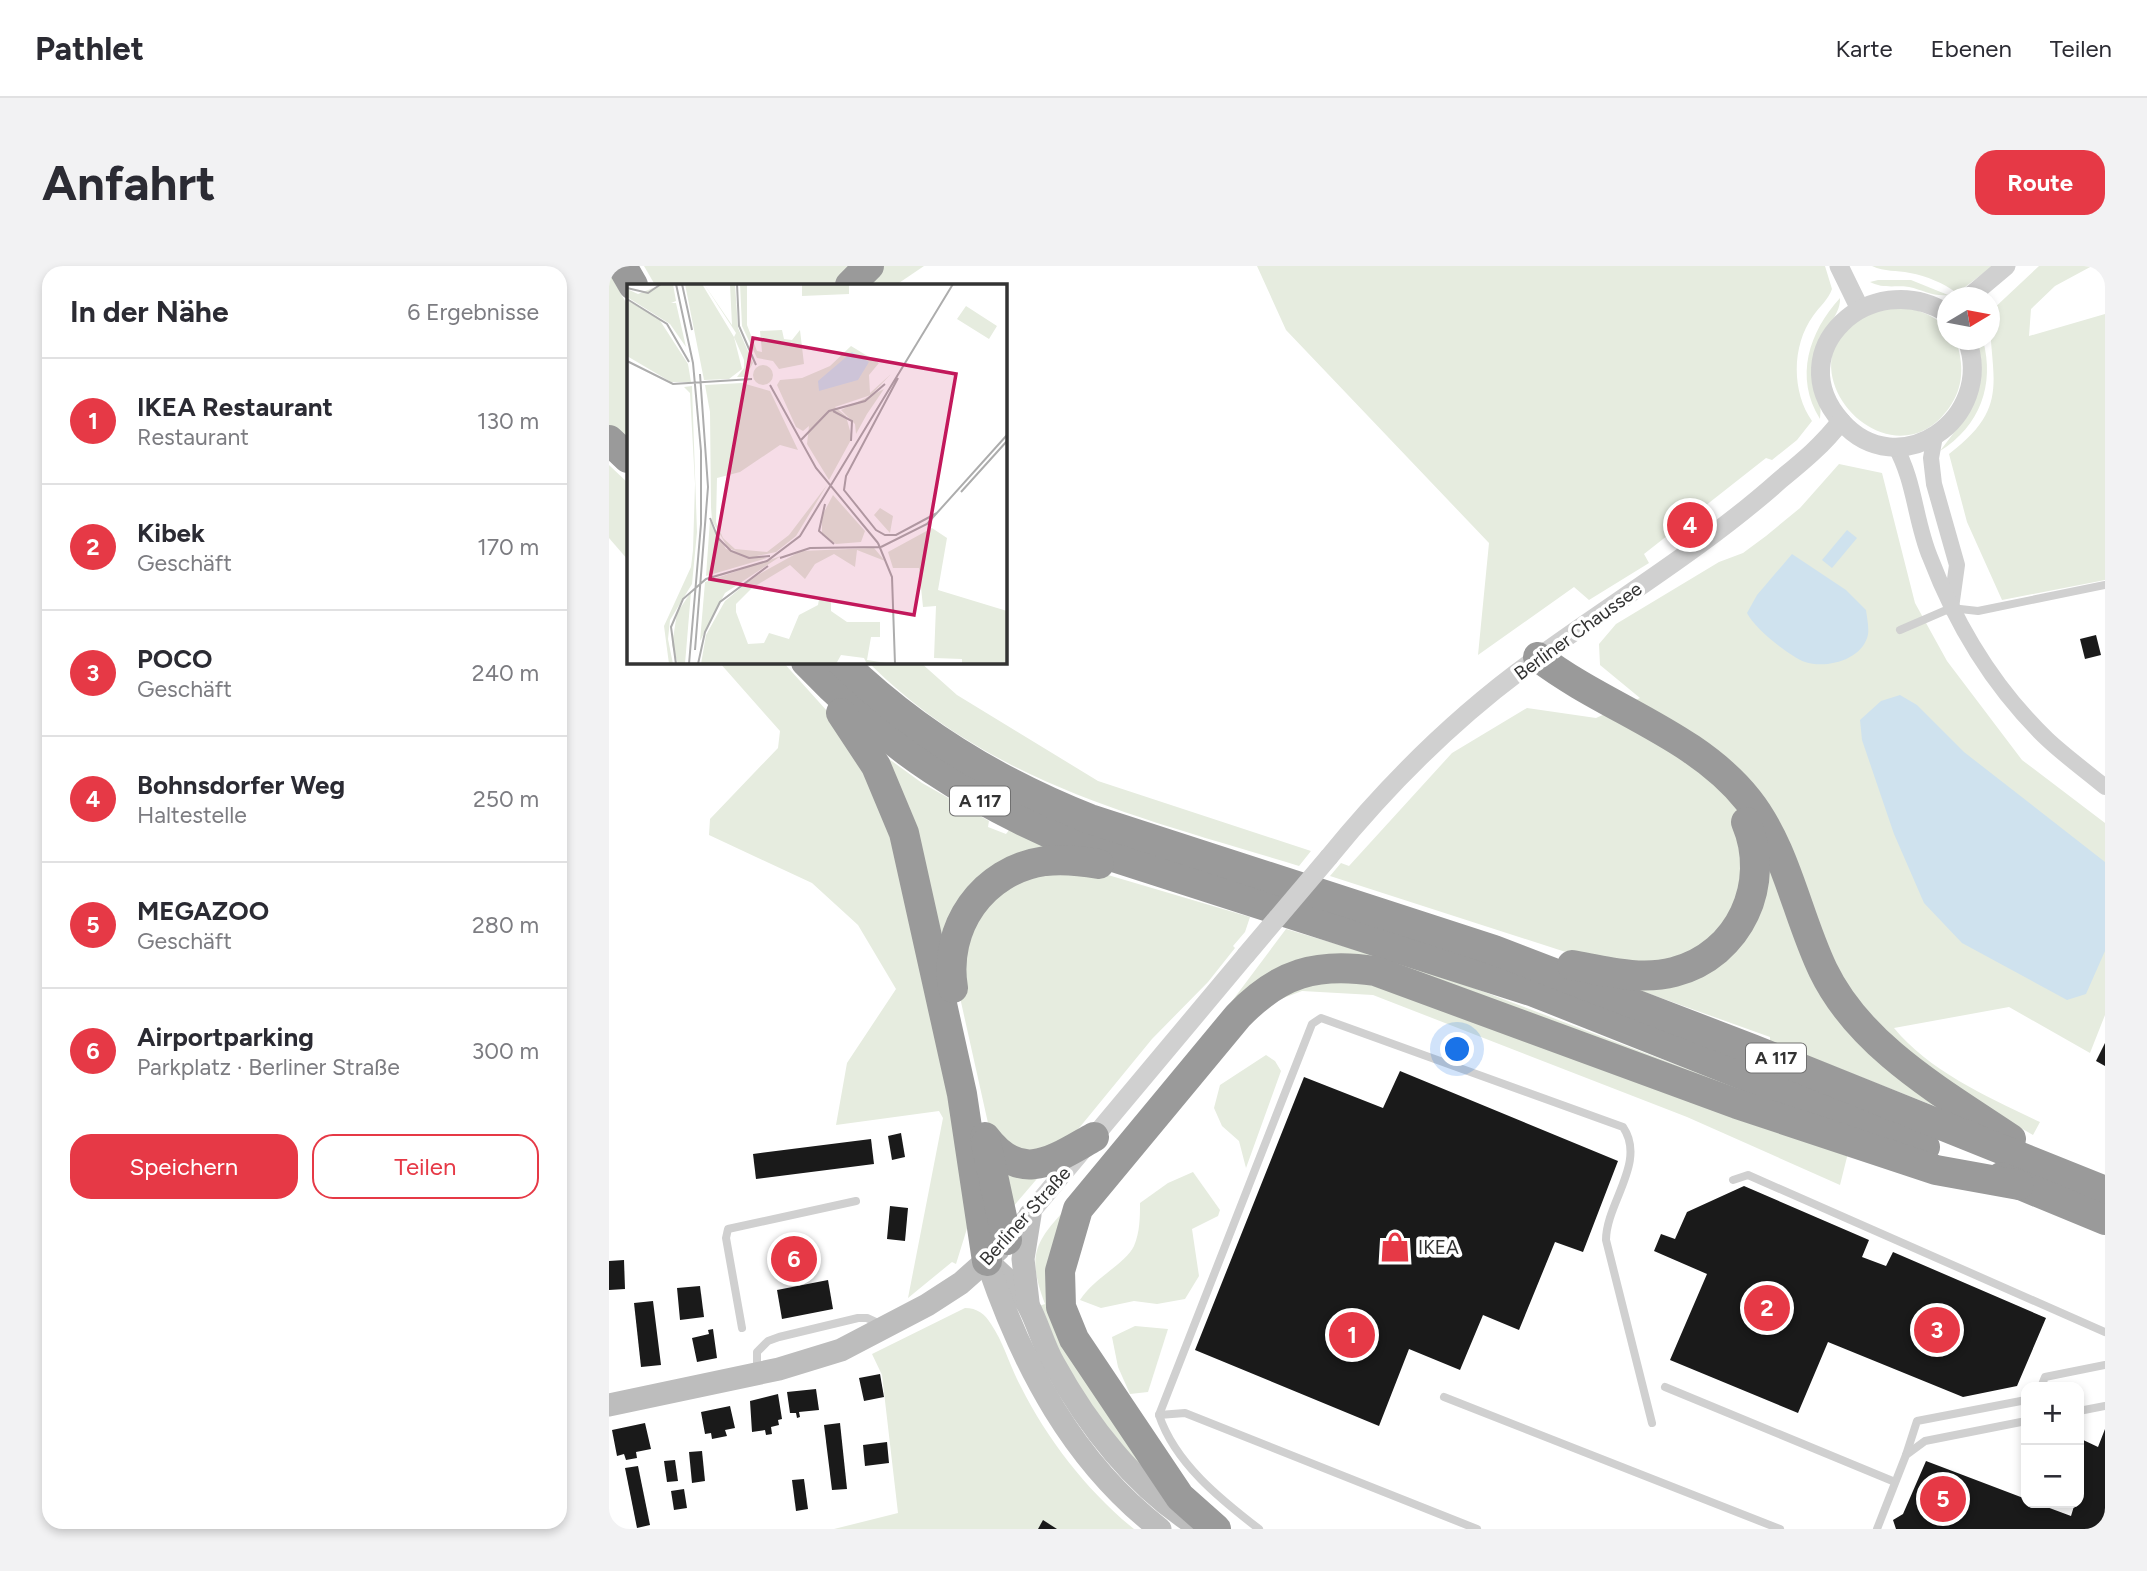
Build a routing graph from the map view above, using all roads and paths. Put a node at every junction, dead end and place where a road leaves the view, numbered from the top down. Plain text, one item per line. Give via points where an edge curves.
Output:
1 (622, 266) edge
2 (869, 266) edge
3 (1839, 266) edge
4 (2007, 266) edge
5 (632, 284) edge
6 (851, 284) edge
7 (1981, 287) edge
8 (1858, 305) junction
9 (1937, 307) edge
10 (1970, 350) edge
11 (1841, 421) junction
12 (1935, 436) junction
13 (609, 440) edge
14 (1895, 446) junction
15 (627, 457) edge
16 (2105, 585) edge
17 (1951, 608) junction
18 (1900, 629) dead end
19 (1538, 657) junction
20 (843, 663) edge
21 (852, 663) edge
22 (808, 664) edge
23 (871, 690) junction
24 (1723, 775) junction
25 (2105, 787) edge
26 (1183, 878) junction
27 (1494, 950) junction
28 (1246, 955) joint
29 (985, 1137) junction
30 (1094, 1137) junction
31 (2057, 1171) junction
32 (1733, 1180) dead end
33 (2019, 1185) junction
34 (2105, 1191) edge
35 (856, 1201) dead end
36 (1030, 1215) junction
37 (2105, 1220) edge
38 (997, 1251) junction
39 (1028, 1305) junction
40 (742, 1328) dead end
41 (883, 1330) junction
42 (2105, 1332) edge
43 (2105, 1365) edge
44 (758, 1374) junction
45 (2043, 1382) edge
46 (1665, 1387) dead end
47 (1444, 1397) dead end
48 (2021, 1402) edge
49 (609, 1405) edge
50 (2105, 1406) edge
51 (2084, 1410) edge
52 (1159, 1415) junction
53 (2021, 1422) edge
54 (1652, 1423) dead end
55 (1906, 1455) junction
56 (1895, 1482) junction
57 (1160, 1529) edge
58 (1202, 1529) edge
59 (1216, 1529) edge
60 (1259, 1529) edge
61 (1477, 1529) edge
62 (1780, 1529) edge
63 (1877, 1529) edge

1 - 5 highway
2 - 6 highway
3 - 8 street
4 - 7 street
8 - 9 street via 1905,295
8 - 11 street via 1834,328 1822,359 1825,392
10 - 12 street via 1971,387 1958,415
11 - 14 street via 1866,439
11 - 19 street, Berliner Chaussee via 1823,443 1745,510
12 - 14 street
12 - 17 street via 1931,458 1934,484 1957,565
13 - 15 highway
14 - 17 street via 1906,464 1928,554
16 - 17 lane via 1978,611
17 - 18 lane
17 - 25 street via 2002,690 2048,740
19 - 24 highway via 1586,691 1694,751
19 - 28 street, Berliner Chaussee, bridge via 1389,788
20 - 23 highway, A 117
21 - 23 highway, A 117
22 - 26 highway, A 117 via 897,747 986,804 1079,846
22 - 38 highway via 876,766 904,833
23 - 27 highway, A 117 via 965,760 1046,802
24 - 27 highway via 1749,830 1757,860 1748,908 1715,953 1673,973 1626,975
24 - 31 highway via 1766,827 1819,961 1846,1007 1895,1058
26 - 29 highway via 1086,862 1045,861 1004,876 978,896 957,929 950,961
26 - 33 highway, A 117 via 1534,992
27 - 31 highway, A 117
28 - 30 street, Berliner Straße
29 - 30 highway via 1003,1156 1033,1166
29 - 38 highway
30 - 36 street, Berliner Straße
31 - 34 highway, A 117
32 - 42 lane via 1748,1175
33 - 37 highway, A 117
33 - 59 highway via 1937,1170 1737,1104 1375,971 1328,967 1288,978 1238,1016 1078,1209 1060,1271 1061,1307 1074,1339 1180,1497
35 - 40 lane via 728,1229
36 - 38 street, Berliner Straße
36 - 39 main road via 1023,1259
38 - 39 main road
38 - 41 main road, Berliner Straße via 950,1290
38 - 57 main road via 1005,1313 1052,1408 1086,1456
39 - 58 main road via 1052,1362 1104,1440 1172,1510
41 - 44 main road, Berliner Straße via 817,1359
41 - 44 lane via 878,1321 867,1318 779,1337 757,1352
43 - 45 lane via 2045,1377
44 - 49 main road, Berliner Straße
46 - 56 lane
47 - 62 lane
48 - 55 lane via 1917,1421
50 - 51 lane
52 - 54 lane via 1312,1024 1321,1018 1623,1127 1630,1137 1632,1157 1606,1226 1606,1240
52 - 60 lane via 1166,1435 1198,1475
52 - 61 lane via 1185,1413
53 - 55 lane via 1925,1441
55 - 56 lane
56 - 63 lane

